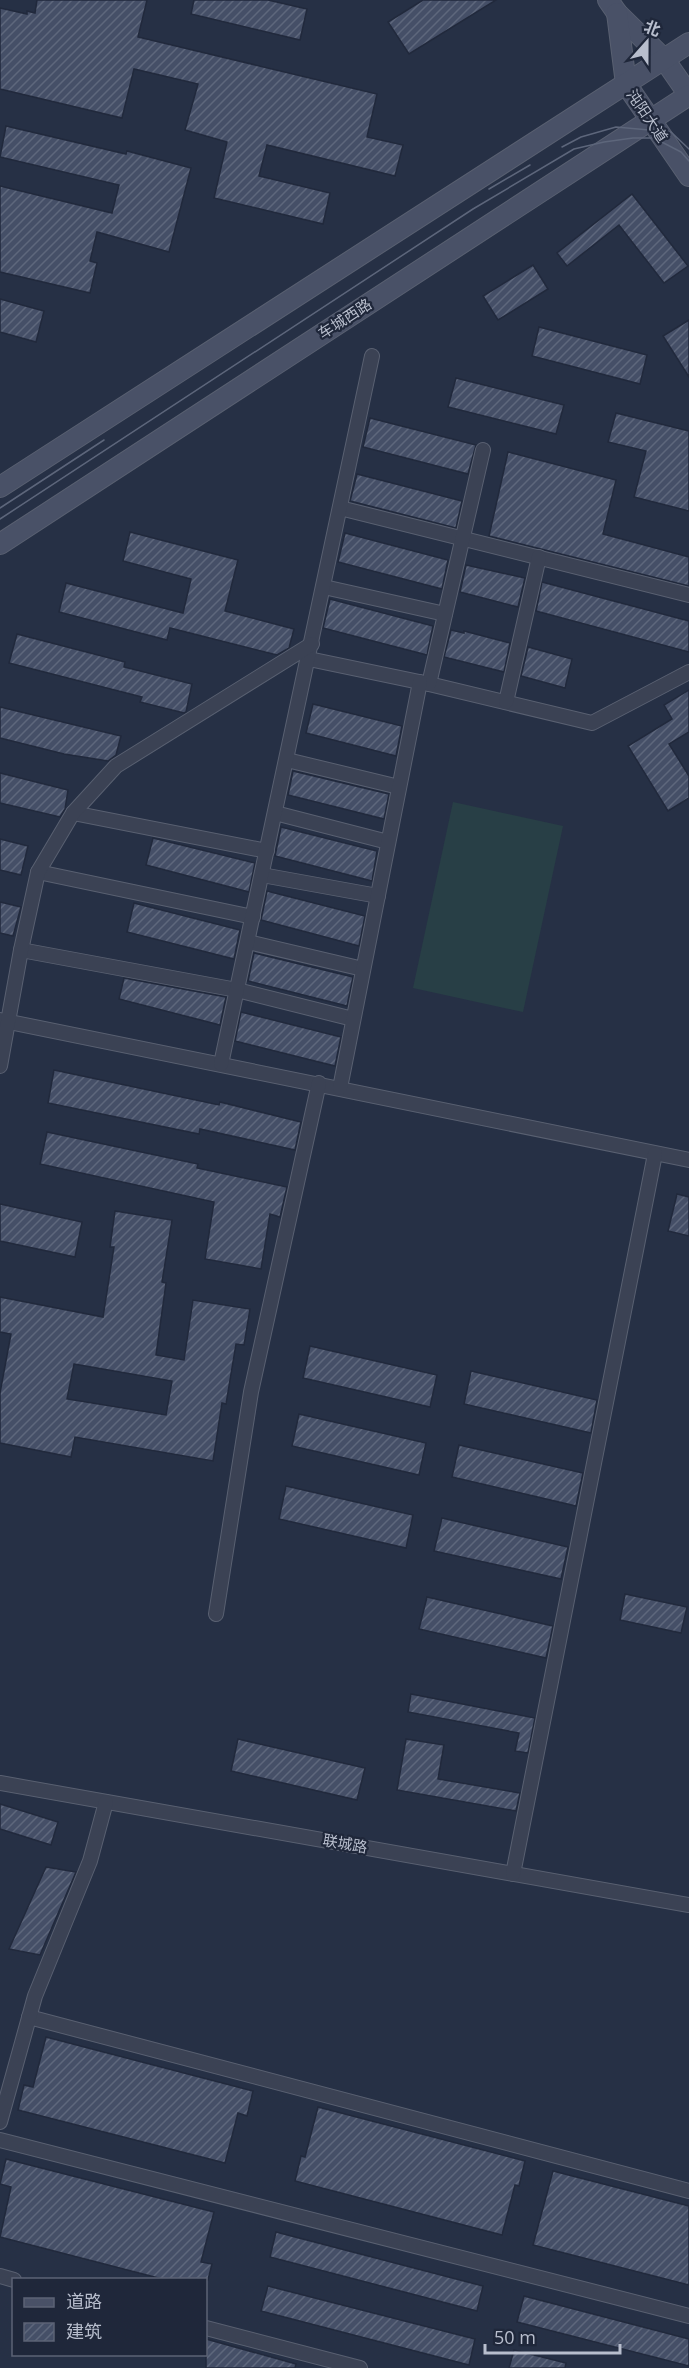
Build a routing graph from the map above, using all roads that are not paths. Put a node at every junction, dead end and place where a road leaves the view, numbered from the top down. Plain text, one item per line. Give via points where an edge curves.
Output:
1 (612, 7) edge
2 (689, 43) edge
3 (664, 59) junction
4 (626, 84) junction
5 (689, 95) edge
6 (651, 120) junction
7 (689, 176) edge
8 (372, 356) dead end
9 (483, 450) dead end
10 (0, 487) edge
11 (340, 508) junction
12 (463, 538) junction
13 (0, 544) edge
14 (539, 557) junction
15 (324, 587) junction
16 (689, 595) edge
17 (446, 614) junction
18 (312, 644) junction
19 (309, 659) junction
20 (689, 672) edge
21 (425, 683) junction
22 (506, 702) junction
23 (287, 760) junction
24 (399, 787) junction
25 (74, 813) junction
26 (276, 813) junction
27 (388, 842) junction
28 (267, 852) junction
29 (38, 872) junction
30 (262, 875) junction
31 (378, 896) junction
32 (253, 916) junction
33 (248, 942) junction
34 (21, 950) junction
35 (363, 969) junction
36 (237, 990) junction
37 (353, 1019) junction
38 (4, 1021) edge
39 (221, 1064) junction
40 (0, 1066) edge
41 (319, 1083) junction
42 (340, 1088) junction
43 (655, 1154) junction
44 (689, 1160) edge
45 (216, 1614) dead end
46 (0, 1783) edge
47 (106, 1802) junction
48 (513, 1874) junction
49 (689, 1905) edge
50 (29, 2017) junction
51 (0, 2122) edge
52 (0, 2140) edge
53 (689, 2191) edge
54 (689, 2316) edge
55 (207, 2328) edge
56 (360, 2368) edge

1 - 3 main road, 沌阳大道
1 - 4 main road, 沌阳大道
2 - 3 main road
3 - 4 main road
3 - 5 main road, 沌阳大道
4 - 6 main road, 沌阳大道
4 - 10 main road
5 - 6 main road, 车城西路
6 - 7 main road, 沌阳大道
6 - 13 main road, 车城西路
8 - 11 street
9 - 12 street
11 - 12 street
11 - 15 street
12 - 14 street
12 - 17 street
14 - 16 street
14 - 22 street
15 - 17 street
15 - 18 street
17 - 21 street
18 - 19 street
18 - 25 street via 116,766
19 - 21 street
19 - 23 street
20 - 22 street via 592,723
21 - 22 street
21 - 24 street
23 - 24 street
23 - 26 street
24 - 27 street
25 - 28 street
25 - 29 street
26 - 27 street
26 - 28 street
27 - 31 street
28 - 30 street
29 - 32 street
29 - 34 street
30 - 31 street
30 - 32 street
31 - 35 street
32 - 33 street
33 - 35 street
33 - 36 street
34 - 36 street
34 - 38 street
35 - 37 street
36 - 37 street
36 - 39 street
37 - 42 street
38 - 39 street
38 - 40 street
39 - 41 street
41 - 42 street
41 - 45 street via 251,1392
42 - 43 street
43 - 44 street
43 - 48 street
46 - 47 street, 联城路
47 - 48 street, 联城路
47 - 50 street via 90,1861
48 - 49 street, 联城路
50 - 51 street
50 - 53 street
52 - 54 street
55 - 56 street

